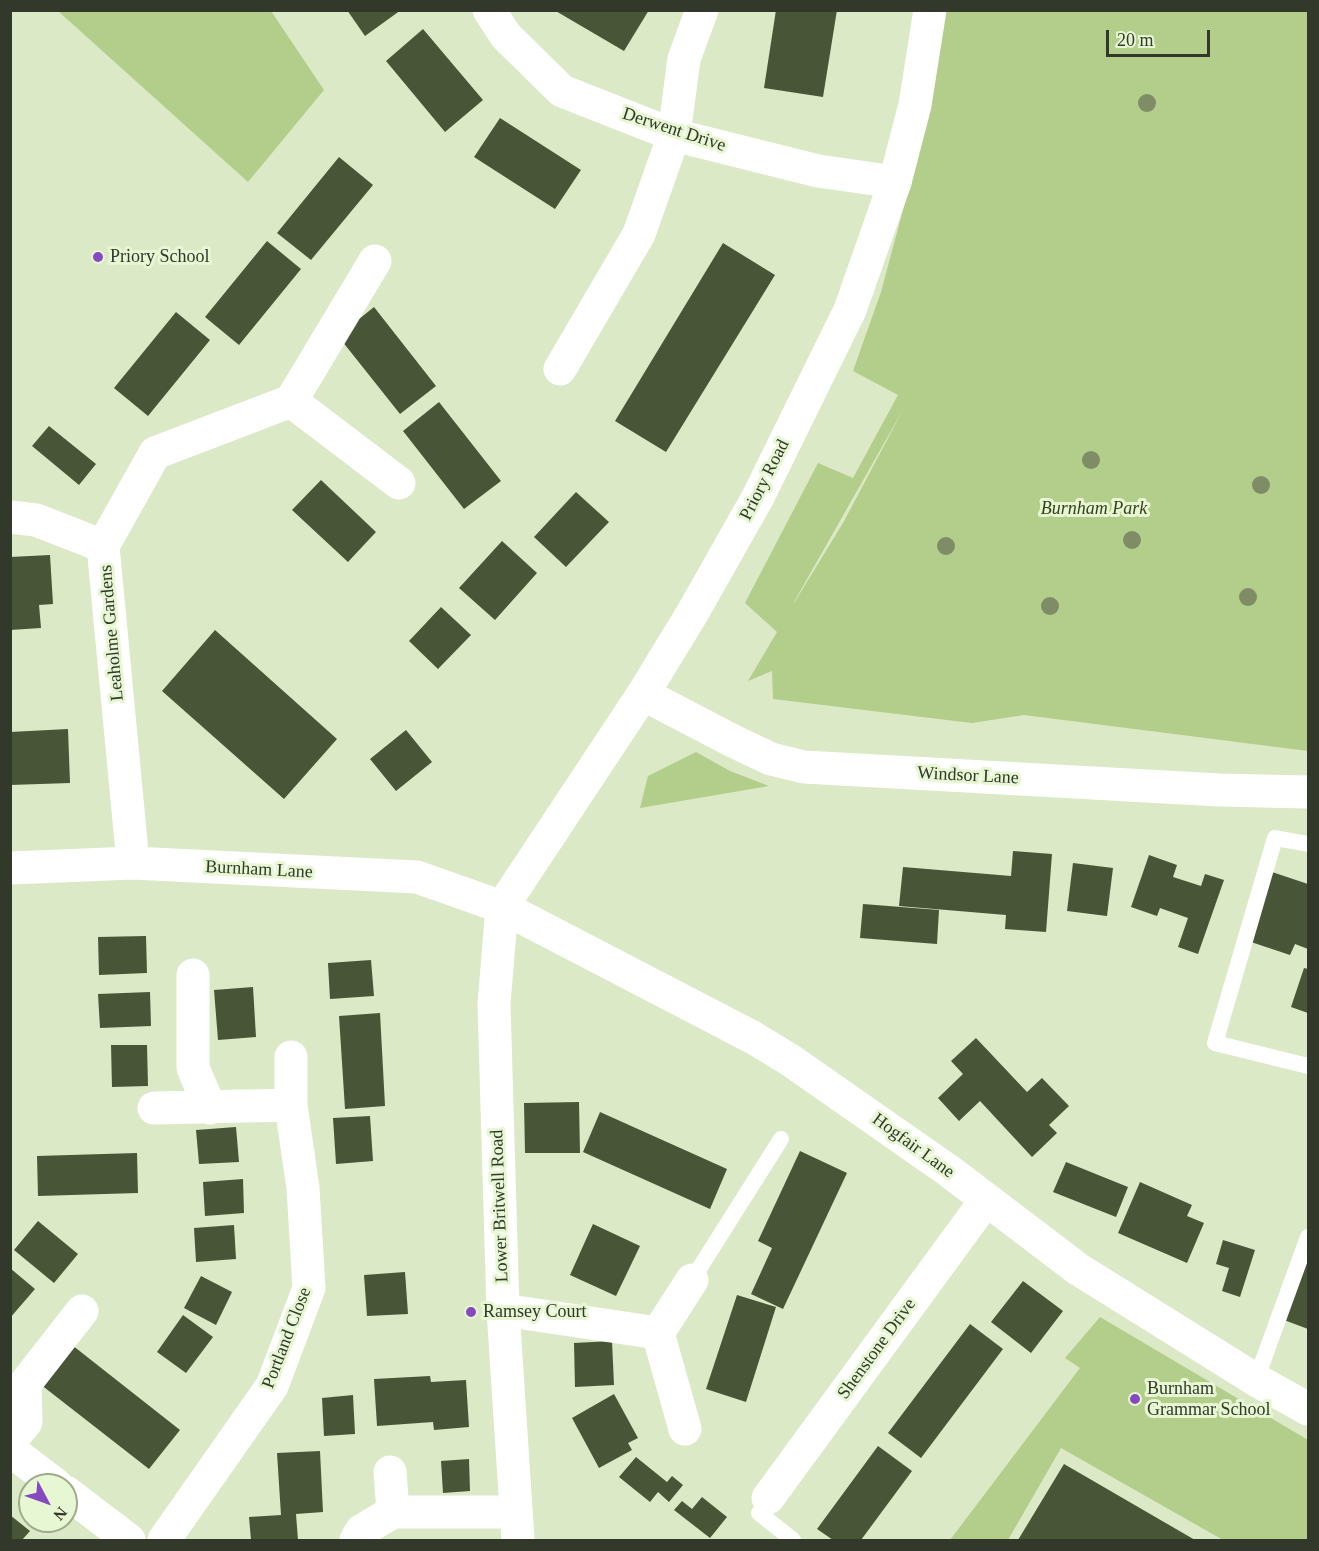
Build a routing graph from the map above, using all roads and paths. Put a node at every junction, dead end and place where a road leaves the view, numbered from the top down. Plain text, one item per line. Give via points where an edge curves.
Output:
1 (489, 10) edge
2 (702, 10) edge
3 (930, 10) edge
4 (674, 135) junction
5 (895, 182) junction
6 (375, 261) dead end
7 (560, 369) dead end
8 (291, 401) junction
9 (399, 483) dead end
10 (10, 517) edge
11 (103, 546) junction
12 (644, 694) junction
13 (1308, 792) edge
14 (1308, 844) edge
15 (134, 863) junction
16 (10, 868) edge
17 (502, 907) junction
18 (193, 975) dead end
19 (291, 1057) dead end
20 (1308, 1066) edge
21 (291, 1105) junction
22 (154, 1107) dead end
23 (210, 1108) junction
24 (781, 1138) dead end
25 (986, 1200) junction
26 (1308, 1237) edge
27 (692, 1280) joint
28 (503, 1310) junction
29 (82, 1311) dead end
30 (658, 1333) junction
31 (1256, 1380) junction
32 (1308, 1409) edge
33 (685, 1430) dead end
34 (10, 1441) edge
35 (10, 1450) edge
36 (390, 1472) dead end
37 (40, 1473) edge
38 (768, 1498) joint
39 (78, 1501) edge
40 (393, 1512) junction
41 (517, 1526) edge
42 (129, 1540) edge
43 (164, 1540) edge
44 (356, 1540) edge
45 (793, 1540) edge

1 - 4 street, Derwent Drive via 506,36 562,91
2 - 4 street via 684,59
3 - 5 street, Priory Road via 915,105
4 - 5 street, Derwent Drive via 818,171
4 - 7 street via 639,234
5 - 12 street, Priory Road via 850,310 784,445 742,526
6 - 8 street
8 - 9 street
8 - 11 street, Leaholme Gardens via 155,453
10 - 11 street via 36,520
11 - 15 street, Leaholme Gardens
12 - 13 street, Windsor Lane via 771,759 804,767
12 - 17 street, Priory Road
14 - 20 lane via 1275,838 1215,1043
15 - 16 street, Burnham Lane
15 - 17 street, Burnham Lane via 417,877
17 - 25 street, Hogfair Lane via 754,1038 896,1133
17 - 28 street, Lower Britwell Road via 494,1004
18 - 23 street via 193,1068
19 - 21 street, Portland Close
21 - 23 street
21 - 43 street, Portland Close via 303,1188 309,1288 272,1386
22 - 23 street
24 - 27 lane
25 - 31 street, Hogfair Lane via 1078,1269
25 - 38 street, Shenstone Drive
26 - 31 lane
27 - 30 street
28 - 30 street
28 - 41 street, Lower Britwell Road
29 - 34 street via 25,1384 26,1422
30 - 33 street
31 - 32 street, Hogfair Lane
35 - 37 street
36 - 40 street
38 - 45 lane via 759,1513
39 - 42 street
40 - 41 street
40 - 44 street via 361,1531

